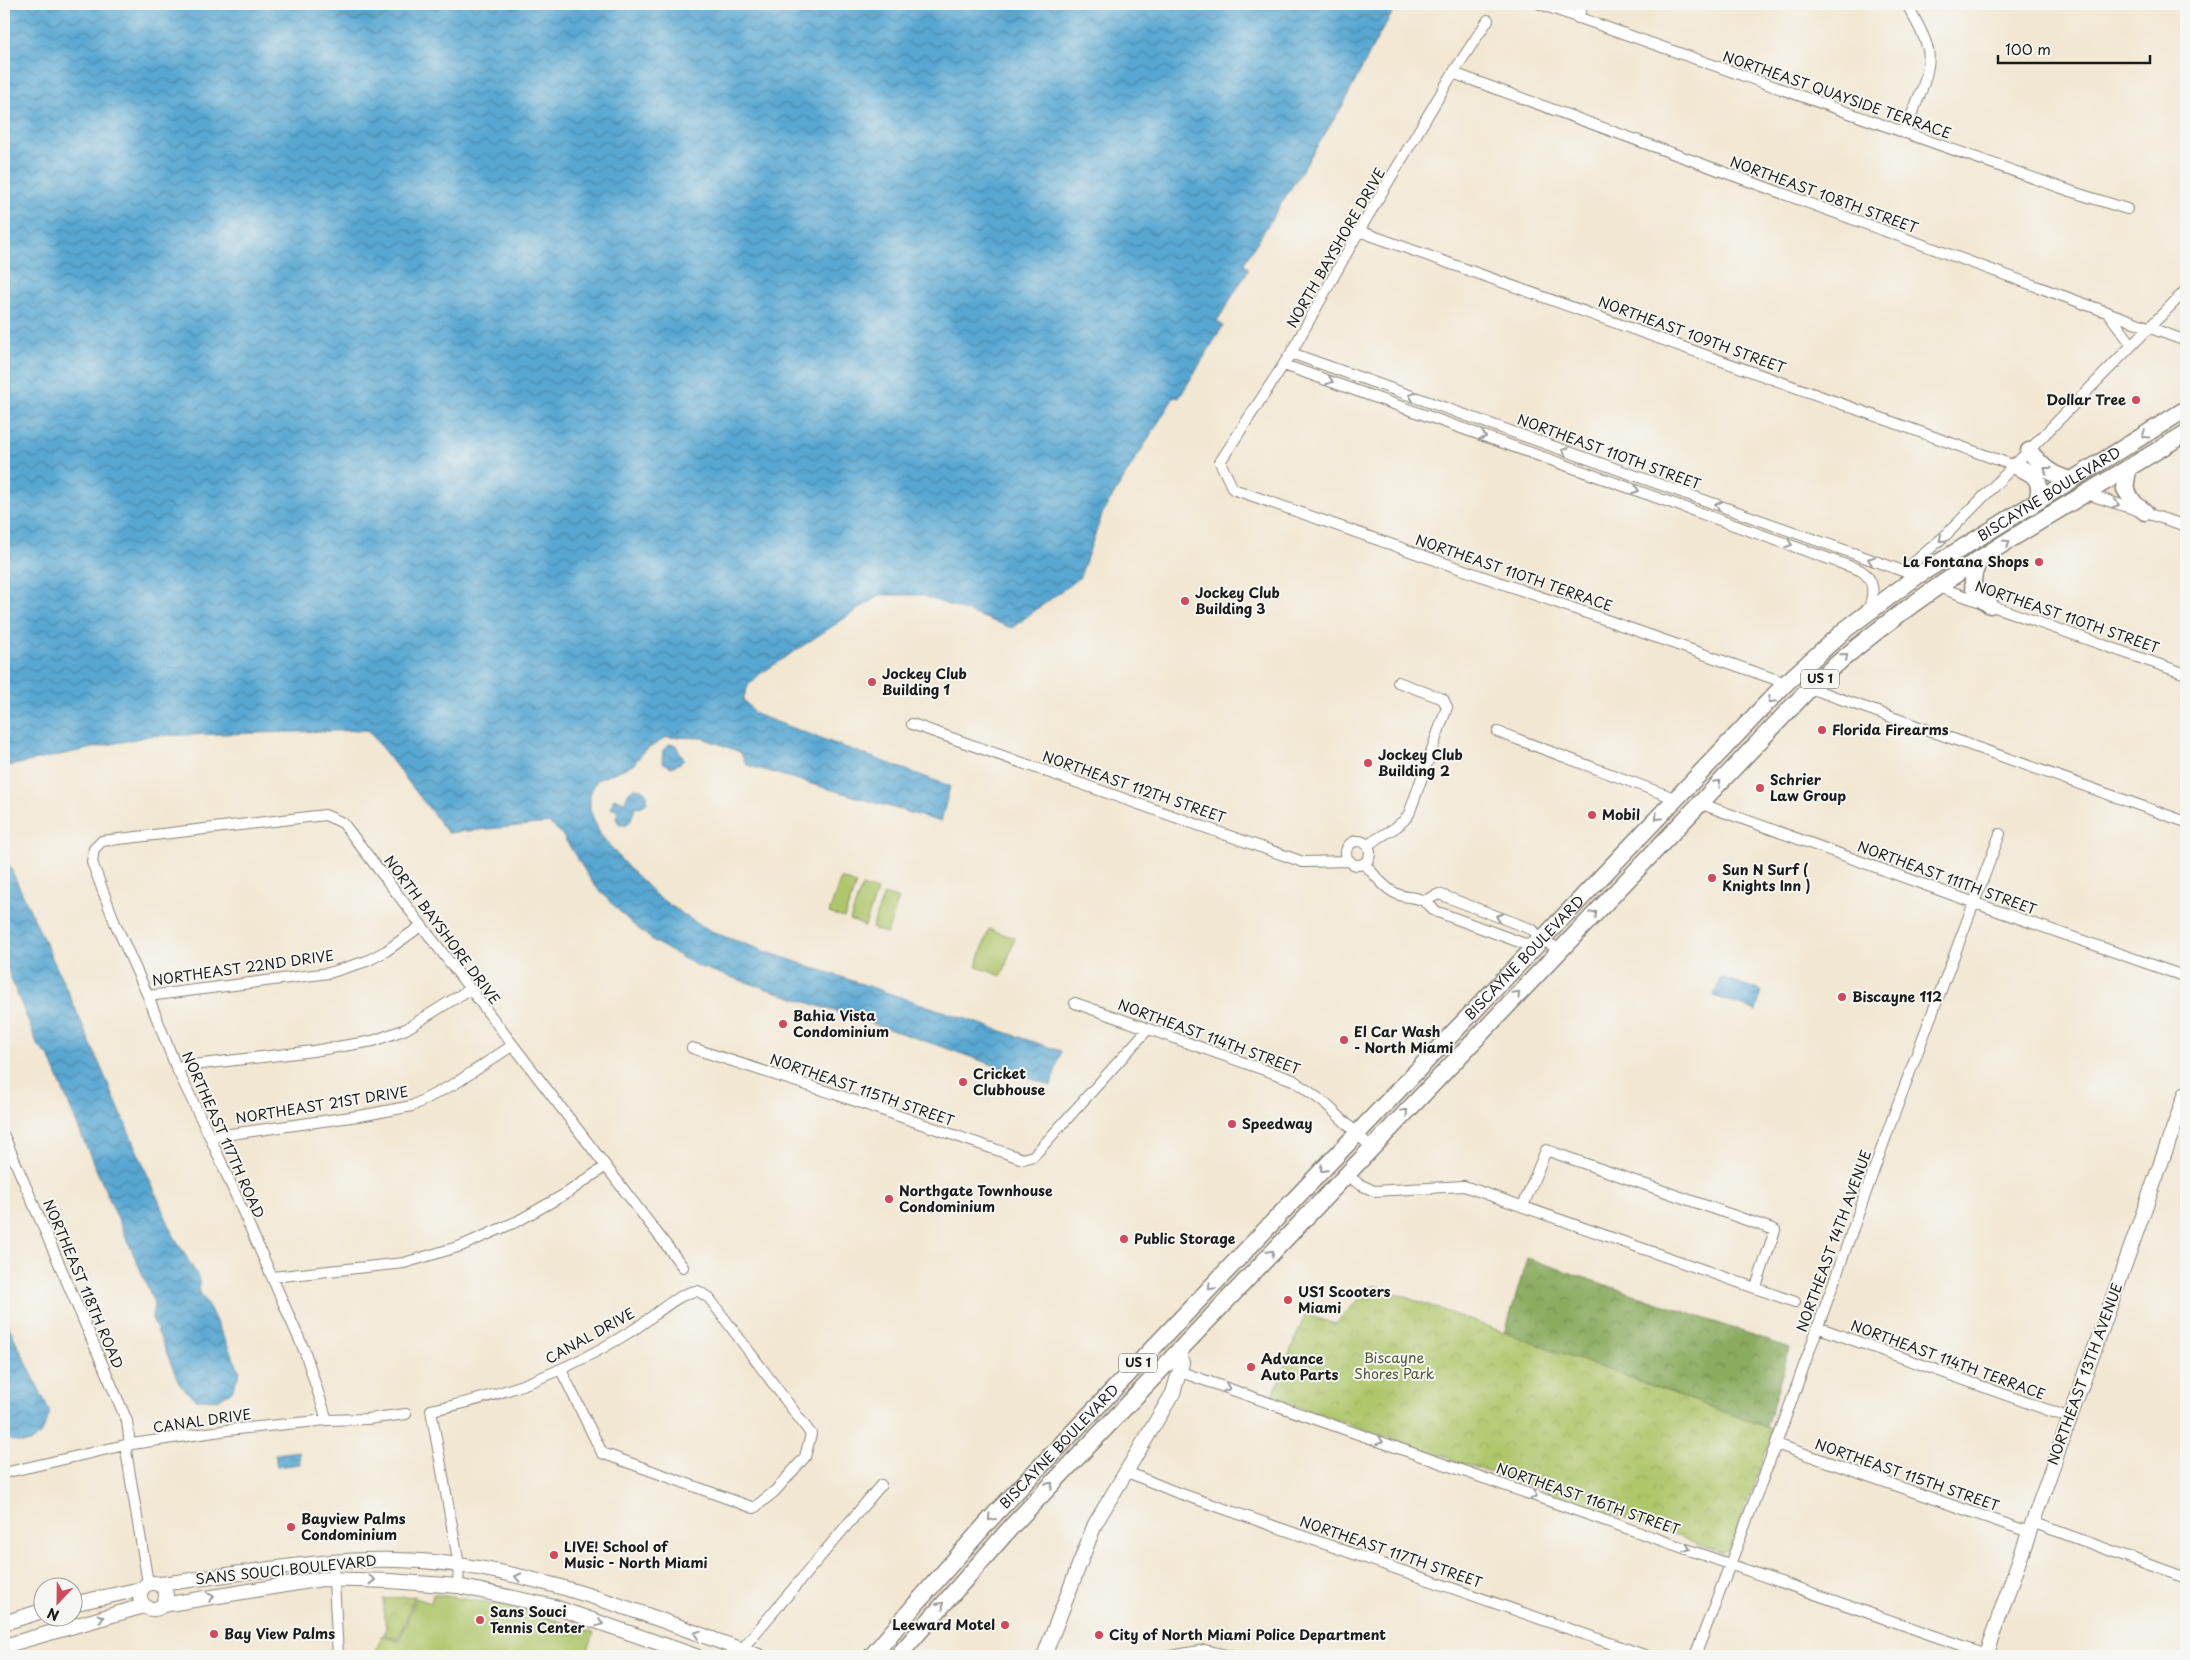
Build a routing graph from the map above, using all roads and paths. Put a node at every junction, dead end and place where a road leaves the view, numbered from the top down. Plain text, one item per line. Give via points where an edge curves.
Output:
1 (1540, 4) edge
2 (1583, 4) edge
3 (1907, 4) edge
4 (1578, 18) junction
5 (1488, 20) dead end
6 (1453, 73) junction
7 (1904, 133) junction
8 (2127, 209) dead end
9 (1359, 231) junction
10 (2186, 290) edge
11 (2108, 313) junction
12 (2149, 328) junction
13 (2186, 341) edge
14 (2132, 345) junction
15 (1291, 353) junction
16 (1284, 365) junction
17 (2186, 409) edge
18 (2186, 433) edge
19 (2029, 451) junction
20 (2015, 466) junction
21 (2128, 469) junction
22 (2071, 480) junction
23 (1233, 489) joint
24 (2086, 494) junction
25 (2038, 501) junction
26 (2145, 512) junction
27 (2186, 526) edge
28 (1979, 560) junction
29 (1911, 573) junction
30 (1938, 587) junction
31 (1990, 605) junction
32 (1868, 611) junction
33 (2186, 674) edge
34 (1398, 682) dead end
35 (1786, 683) junction
36 (1810, 688) junction
37 (912, 724) dead end
38 (1498, 732) dead end
39 (1677, 799) junction
40 (1699, 803) junction
41 (2186, 822) edge
42 (2000, 834) dead end
43 (1368, 845) junction
44 (1350, 861) junction
45 (92, 862) joint
46 (1364, 863) junction
47 (1426, 900) junction
48 (1975, 903) junction
49 (1466, 904) junction
50 (1459, 920) junction
51 (421, 926) junction
52 (1541, 940) junction
53 (1560, 949) junction
54 (2186, 977) edge
55 (470, 989) junction
56 (148, 996) junction
57 (1076, 1003) dead end
58 (1148, 1029) junction
59 (513, 1045) junction
60 (692, 1048) dead end
61 (176, 1067) junction
62 (2186, 1093) edge
63 (2182, 1121) edge
64 (1357, 1133) junction
65 (4, 1136) edge
66 (210, 1137) junction
67 (1371, 1147) junction
68 (606, 1166) junction
69 (1346, 1174) junction
70 (1523, 1206) junction
71 (683, 1267) dead end
72 (272, 1277) junction
73 (1756, 1287) junction
74 (1795, 1302) dead end
75 (1180, 1319) junction
76 (1817, 1327) junction
77 (1178, 1351) junction
78 (561, 1370) junction
79 (1181, 1372) junction
80 (406, 1414) dead end
81 (2070, 1418) junction
82 (326, 1420) junction
83 (1776, 1444) junction
84 (127, 1445) junction
85 (1127, 1472) junction
86 (4, 1473) edge
87 (881, 1485) dead end
88 (2030, 1527) junction
89 (333, 1562) junction
90 (1730, 1564) junction
91 (459, 1565) junction
92 (2186, 1578) edge
93 (334, 1580) junction
94 (150, 1585) junction
95 (458, 1586) junction
96 (82, 1602) edge
97 (163, 1605) junction
98 (144, 1606) junction
99 (32, 1614) edge
100 (4, 1622) edge
101 (4, 1646) edge
102 (738, 1653) edge
103 (1173, 1655) edge
104 (1985, 1655) edge
105 (338, 1656) edge
106 (696, 1656) edge
107 (759, 1656) edge
108 (872, 1656) edge
109 (898, 1656) edge
110 (1044, 1656) edge
111 (1231, 1656) edge
112 (1648, 1656) edge
113 (1695, 1656) edge

1 - 4 street, NORTHEAST QUAYSIDE TERRACE
2 - 4 street
3 - 7 street via 1926,40 1929,53 1922,85
4 - 7 street, NORTHEAST QUAYSIDE TERRACE
5 - 6 street, NORTH BAYSHORE DRIVE
6 - 9 street, NORTH BAYSHORE DRIVE
6 - 11 street, NORTHEAST 108TH STREET
7 - 8 street, NORTHEAST QUAYSIDE TERRACE
9 - 15 street, NORTH BAYSHORE DRIVE
9 - 20 street, NORTHEAST 109TH STREET
10 - 12 street
11 - 12 street, NORTHEAST 108TH STREET
11 - 14 street
12 - 13 street, NORTHEAST 108TH STREET
12 - 14 street
14 - 19 street
15 - 16 street, NORTH BAYSHORE DRIVE
29 -> 15 street, NORTHEAST 110TH STREET
16 - 23 street, NORTH BAYSHORE DRIVE via 1220,462
16 -> 32 street, NORTHEAST 110TH STREET via 1860,570 1872,583
17 -> 22 main road, BISCAYNE BOULEVARD / US 1
18 - 21 main road, BISCAYNE BOULEVARD / US 1
19 - 20 street
22 -> 19 main road via 2053,475
20 - 25 main road via 2034,475 2040,487
20 -> 29 street
21 - 24 main road, BISCAYNE BOULEVARD / US 1
21 - 26 main road via 2125,489
22 - 25 main road, BISCAYNE BOULEVARD / US 1
23 - 35 street, NORTHEAST 110TH TERRACE
24 -> 26 street
28 -> 24 main road, BISCAYNE BOULEVARD / US 1
25 - 29 main road, BISCAYNE BOULEVARD / US 1
26 - 27 street
28 - 30 main road, BISCAYNE BOULEVARD / US 1
28 - 31 main road via 1972,580 1973,588 1978,597
29 - 32 main road, BISCAYNE BOULEVARD / US 1
30 - 31 street, NORTHEAST 110TH STREET
36 -> 30 main road, BISCAYNE BOULEVARD / US 1 via 1873,632
31 - 33 street, NORTHEAST 110TH STREET
32 - 35 main road, BISCAYNE BOULEVARD / US 1
34 - 43 street via 1443,699 1447,707 1409,814 1400,826
35 -> 39 main road, BISCAYNE BOULEVARD / US 1
40 -> 36 main road, BISCAYNE BOULEVARD / US 1
36 - 41 street
37 - 44 street, NORTHEAST 112TH STREET via 1303,862
38 - 39 street
39 -> 52 main road, BISCAYNE BOULEVARD / US 1
40 - 48 street, NORTHEAST 111TH STREET
53 -> 40 main road, BISCAYNE BOULEVARD / US 1
42 - 48 street, NORTHEAST 14TH AVENUE
43 - 44 street via 1358,840 1350,843 1346,850
43 - 46 street via 1370,853
44 - 46 street via 1357,865
45 - 51 street, NORTH BAYSHORE DRIVE via 94,849 108,840 325,815 342,823
45 - 56 street, NORTHEAST 117TH ROAD
46 - 47 street via 1394,893
47 - 49 street via 1439,894
47 - 50 street via 1435,911
48 - 54 street, NORTHEAST 111TH STREET
48 - 76 street, NORTHEAST 14TH AVENUE via 1941,986
49 - 50 street
52 -> 49 street via 1533,930
50 - 52 street via 1525,944
51 - 55 street, NORTH BAYSHORE DRIVE
51 - 56 street, NORTHEAST 22ND DRIVE via 367,961 329,973
52 - 53 street
52 - 64 main road, BISCAYNE BOULEVARD / US 1
67 -> 53 main road, BISCAYNE BOULEVARD / US 1
55 - 59 street, NORTH BAYSHORE DRIVE
55 - 61 street via 406,1029 373,1041
56 - 61 street, NORTHEAST 117TH ROAD
57 - 58 street, NORTHEAST 114TH STREET
58 - 60 street, NORTHEAST 115TH STREET via 1038,1151 1023,1160
58 - 64 street, NORTHEAST 114TH STREET via 1292,1080 1313,1093
59 - 66 street, NORTHEAST 21ST DRIVE via 456,1083 412,1106
59 - 68 street, NORTH BAYSHORE DRIVE
61 - 66 street, NORTHEAST 117TH ROAD
62 - 63 street, NORTHEAST 13TH AVENUE
63 - 81 street, NORTHEAST 13TH AVENUE
64 - 67 street, NORTHEAST 114TH STREET
64 -> 75 main road, BISCAYNE BOULEVARD / US 1
65 - 84 street, NORTHEAST 118TH ROAD via 127,1421
66 - 72 street, NORTHEAST 117TH ROAD
67 - 69 main road, BISCAYNE BOULEVARD / US 1
68 - 71 street, NORTH BAYSHORE DRIVE
68 - 72 street via 518,1221 462,1246 404,1262
69 - 70 street via 1374,1191 1464,1186
77 -> 69 main road, BISCAYNE BOULEVARD / US 1
70 - 73 street
70 - 73 street via 1546,1150 1775,1230
72 - 82 street, NORTHEAST 117TH ROAD via 305,1352
73 - 74 street
75 - 77 main road via 1174,1337
75 -> 108 main road, BISCAYNE BOULEVARD / US 1 via 995,1514
76 - 81 street, NORTHEAST 114TH TERRACE
76 - 83 street, NORTHEAST 14TH AVENUE
77 - 79 street
109 -> 77 main road, BISCAYNE BOULEVARD / US 1 via 984,1555
78 - 78 street, CANAL DRIVE via 602,1453 754,1508 776,1491 805,1457 811,1434 709,1298 698,1291 687,1292 634,1330
78 - 91 street, CANAL DRIVE via 467,1404 431,1410
79 - 85 street via 1173,1393
79 -> 90 street, NORTHEAST 116TH STREET
80 - 82 street, CANAL DRIVE
81 - 88 street, NORTHEAST 13TH AVENUE
82 - 84 street, CANAL DRIVE
83 - 88 street, NORTHEAST 115TH STREET
83 - 90 street, NORTHEAST 14TH AVENUE
84 - 86 street, CANAL DRIVE
84 - 94 street, NORTHEAST 118TH ROAD
85 - 110 street via 1091,1532
85 - 112 street, NORTHEAST 117TH STREET via 1173,1491
87 - 102 street
88 - 92 street, NORTHEAST 115TH STREET
88 - 104 street, NORTHEAST 13TH AVENUE
89 - 91 street, SANS SOUCI BOULEVARD via 395,1560
89 - 93 street
89 - 94 street, SANS SOUCI BOULEVARD
90 - 104 street, NORTHEAST 116TH STREET
90 - 113 street, NORTHEAST 14TH AVENUE
91 - 95 street
102 -> 91 street, SANS SOUCI BOULEVARD via 566,1588
93 -> 95 street, SANS SOUCI BOULEVARD
97 -> 93 street, SANS SOUCI BOULEVARD via 322,1579
93 - 105 street
94 - 96 street, SANS SOUCI BOULEVARD
94 - 97 street via 166,1594
94 - 98 street via 140,1600
95 -> 106 street, SANS SOUCI BOULEVARD via 555,1607
97 - 98 street via 152,1609
101 -> 98 street
99 - 100 street
102 - 107 street, SANS SOUCI BOULEVARD
103 - 111 street via 1205,1650

